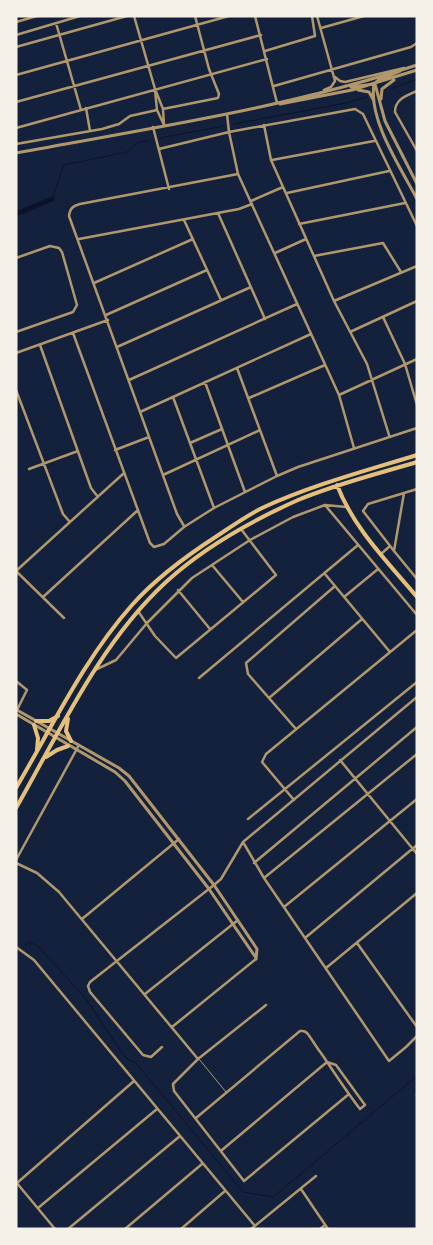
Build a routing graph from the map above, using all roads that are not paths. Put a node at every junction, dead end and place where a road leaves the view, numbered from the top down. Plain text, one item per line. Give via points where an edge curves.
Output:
1 (37, 16) edge
2 (80, 16) edge
3 (127, 16) edge
4 (134, 16) edge
5 (195, 16) edge
6 (229, 16) edge
7 (256, 16) edge
8 (312, 16) edge
9 (317, 16) edge
10 (364, 16) edge
11 (16, 22) edge
12 (56, 23) junction
13 (197, 25) junction
14 (321, 28) junction
15 (16, 35) edge
16 (60, 35) junction
17 (260, 35) junction
18 (141, 41) junction
19 (417, 43) edge
20 (16, 47) edge
21 (204, 50) junction
22 (265, 52) junction
23 (267, 59) junction
24 (67, 60) junction
25 (148, 66) junction
26 (415, 66) edge
27 (332, 69) junction
28 (405, 69) junction
29 (417, 70) edge
30 (212, 74) junction
31 (16, 75) edge
32 (335, 76) junction
33 (401, 76) junction
34 (374, 84) junction
35 (75, 86) junction
36 (274, 86) junction
37 (343, 88) junction
38 (155, 89) junction
39 (352, 90) junction
40 (417, 91) edge
41 (314, 94) junction
42 (16, 102) edge
43 (277, 103) junction
44 (381, 105) junction
45 (376, 106) junction
46 (86, 108) junction
47 (163, 108) junction
48 (81, 110) junction
49 (157, 110) junction
50 (227, 112) junction
51 (164, 125) junction
52 (264, 125) junction
53 (153, 127) junction
54 (16, 128) edge
55 (90, 131) junction
56 (228, 132) junction
57 (374, 141) junction
58 (16, 144) edge
59 (159, 149) junction
60 (416, 149) edge
61 (16, 153) edge
62 (271, 160) junction
63 (389, 171) junction
64 (238, 174) junction
65 (417, 184) edge
66 (284, 187) junction
67 (169, 188) junction
68 (287, 193) junction
69 (417, 199) edge
70 (251, 202) junction
71 (405, 203) junction
72 (218, 213) junction
73 (184, 219) junction
74 (299, 224) junction
75 (417, 226) edge
76 (79, 239) junction
77 (193, 239) junction
78 (306, 239) junction
79 (275, 253) junction
80 (314, 256) junction
81 (16, 258) edge
82 (417, 266) edge
83 (207, 270) junction
84 (401, 272) junction
85 (94, 283) junction
86 (251, 287) junction
87 (221, 300) junction
88 (334, 301) junction
89 (416, 302) edge
90 (297, 304) junction
91 (417, 306) edge
92 (106, 315) junction
93 (383, 317) junction
94 (265, 318) junction
95 (108, 320) junction
96 (16, 332) edge
97 (350, 332) junction
98 (73, 333) junction
99 (311, 334) junction
100 (40, 344) junction
101 (117, 347) junction
102 (16, 353) edge
103 (417, 359) edge
104 (405, 364) junction
105 (325, 365) junction
106 (237, 368) junction
107 (372, 379) junction
108 (129, 380) junction
109 (205, 382) junction
110 (16, 390) edge
111 (339, 395) junction
112 (172, 397) junction
113 (249, 398) junction
114 (417, 405) edge
115 (140, 412) junction
116 (417, 428) edge
117 (222, 429) junction
118 (260, 430) junction
119 (389, 436) junction
120 (149, 437) junction
121 (190, 443) junction
122 (228, 445) junction
123 (354, 448) junction
124 (115, 450) junction
125 (78, 451) junction
126 (417, 455) edge
127 (196, 460) junction
128 (417, 462) edge
129 (44, 463) junction
130 (29, 469) dead end
131 (124, 473) junction
132 (163, 475) junction
133 (277, 476) junction
134 (335, 481) junction
135 (338, 486) junction
136 (417, 489) edge
137 (245, 492) junction
138 (404, 493) junction
139 (98, 497) junction
140 (325, 505) junction
141 (346, 507) junction
142 (214, 508) junction
143 (138, 510) junction
144 (70, 522) junction
145 (184, 526) junction
146 (241, 529) junction
147 (250, 540) junction
148 (358, 545) junction
149 (390, 546) junction
150 (394, 551) junction
151 (381, 554) junction
152 (212, 565) junction
153 (378, 569) junction
154 (16, 571) edge
155 (325, 574) junction
156 (417, 578) edge
157 (335, 586) junction
158 (178, 590) junction
159 (43, 597) junction
160 (417, 597) edge
161 (344, 598) junction
162 (243, 603) junction
163 (138, 611) junction
164 (417, 615) edge
165 (64, 618) dead end
166 (362, 619) junction
167 (147, 623) junction
168 (210, 629) junction
169 (417, 630) edge
170 (390, 652) junction
171 (95, 670) junction
172 (199, 678) dead end
173 (16, 681) edge
174 (417, 682) edge
175 (417, 697) edge
176 (269, 698) junction
177 (16, 712) edge
178 (58, 716) junction
179 (68, 717) junction
180 (35, 723) junction
181 (417, 727) edge
182 (296, 729) junction
183 (50, 732) junction
184 (58, 734) junction
185 (56, 738) junction
186 (71, 741) junction
187 (79, 745) junction
188 (68, 746) junction
189 (76, 750) junction
190 (37, 752) junction
191 (417, 754) edge
192 (44, 759) junction
193 (340, 760) junction
194 (354, 778) junction
195 (16, 788) edge
196 (286, 790) junction
197 (368, 794) junction
198 (417, 799) edge
199 (294, 800) junction
200 (16, 808) edge
201 (248, 819) dead end
202 (390, 821) junction
203 (179, 839) junction
204 (243, 842) junction
205 (174, 843) junction
206 (417, 845) edge
207 (412, 848) junction
208 (417, 854) edge
209 (16, 861) edge
210 (254, 863) junction
211 (264, 878) junction
212 (214, 885) junction
213 (209, 889) junction
214 (417, 893) edge
215 (284, 907) junction
216 (82, 919) junction
217 (238, 920) junction
218 (233, 924) junction
219 (304, 938) junction
220 (357, 943) junction
221 (16, 947) edge
222 (256, 959) junction
223 (118, 962) junction
224 (326, 968) junction
225 (144, 994) junction
226 (266, 1004) dead end
227 (417, 1027) edge
228 (172, 1028) junction
229 (417, 1036) edge
230 (162, 1047) dead end
231 (198, 1059) junction
232 (327, 1062) junction
233 (134, 1081) junction
234 (226, 1092) junction
235 (349, 1094) junction
236 (157, 1109) junction
237 (196, 1118) junction
238 (180, 1136) junction
239 (222, 1150) junction
240 (202, 1163) junction
241 (316, 1176) dead end
242 (16, 1182) edge
243 (300, 1189) junction
244 (226, 1191) junction
245 (38, 1208) junction
246 (325, 1225) junction
247 (254, 1226) junction
248 (55, 1229) edge
249 (68, 1229) edge
250 (125, 1229) edge
251 (180, 1229) edge
252 (251, 1229) edge
253 (320, 1229) edge
254 (328, 1229) edge

1 - 11 street
2 - 12 street
3 - 16 street
4 - 18 street
5 - 13 street
6 - 13 street
7 - 17 street
8 - 22 street via 317,33 313,38
9 - 14 street
10 - 14 street
12 - 15 street
12 - 16 street
13 - 18 street
13 - 21 street
14 - 27 street
16 - 20 street
16 - 24 street
17 - 21 street
17 - 22 street
18 - 24 street
18 - 25 street
19 - 27 street
21 - 25 street
21 - 30 street
22 - 23 street
23 - 30 street
23 - 36 street
24 - 31 street
24 - 35 street
25 - 35 street
25 - 38 street
26 - 28 street
26 - 32 street via 345,82
27 - 32 street
27 - 36 street
28 - 34 street
28 - 37 street
29 - 33 street
30 - 38 street
30 - 47 street via 218,98
32 - 41 street via 331,87
33 - 34 street
33 - 44 street via 382,89
34 - 37 street
34 - 39 street
34 - 44 street
34 - 45 street
35 - 42 street
35 - 48 street
36 - 43 street
37 - 41 street
38 - 46 street
38 - 47 street
38 - 49 street
39 - 43 street
39 - 45 street via 369,92
40 - 60 street via 398,100 395,105 395,112
41 - 43 street
43 - 50 street
44 - 65 street via 390,131
45 - 69 street via 382,131
46 - 48 street
46 - 55 street
47 - 51 street
48 - 54 street
49 - 51 street
49 - 55 street
50 - 51 street
50 - 56 street
51 - 53 street
52 - 56 street
52 - 57 street via 354,109 363,114
52 - 62 street
53 - 59 street
53 - 61 street
55 - 58 street
56 - 59 street
56 - 64 street
57 - 62 street
57 - 63 street
59 - 67 street
62 - 66 street
63 - 68 street
63 - 71 street
64 - 67 street
64 - 70 street
66 - 68 street
66 - 70 street
67 - 76 street via 74,206 69,216
68 - 74 street
70 - 72 street
70 - 79 street
71 - 74 street
71 - 75 street
72 - 73 street
72 - 86 street
73 - 76 street
73 - 77 street
74 - 78 street
76 - 85 street
77 - 83 street
77 - 85 street
78 - 79 street
78 - 80 street
79 - 90 street
80 - 84 street via 384,242
80 - 88 street
81 - 96 street via 50,246 59,248 77,300 73,312
82 - 84 street
83 - 87 street
83 - 92 street
84 - 88 street
85 - 92 street
86 - 87 street
86 - 94 street
87 - 101 street
88 - 97 street
89 - 91 street
89 - 93 street
90 - 94 street
90 - 99 street
92 - 95 street
93 - 97 street
93 - 104 street
94 - 108 street
95 - 98 street
95 - 101 street
97 - 107 street
98 - 100 street
98 - 124 street
99 - 105 street
99 - 106 street
100 - 102 street
100 - 125 street
101 - 108 street
103 - 104 street
104 - 107 street
104 - 114 street
105 - 111 street
105 - 113 street
106 - 109 street
106 - 113 street
107 - 111 street
107 - 119 street
108 - 115 street
109 - 112 street
109 - 117 street
110 - 129 street
111 - 123 street
112 - 115 street
112 - 121 street
113 - 118 street
115 - 120 street
116 - 119 street
117 - 121 street
117 - 122 street
118 - 122 street
118 - 133 street
119 - 123 street
120 - 124 street
120 - 132 street
121 - 127 street
122 - 127 street
122 - 137 street
123 - 133 street
124 - 131 street
125 - 129 street
125 - 139 street via 90,488
126 - 134 main road
127 - 132 street
127 - 142 street
128 - 135 main road
129 - 130 street
129 - 144 street via 63,514
131 - 139 street
131 - 143 street
132 - 145 street
133 - 137 street
134 - 135 main road
134 - 178 main road via 260,509 193,551 161,576 132,605 106,639
135 - 141 main road
135 - 146 main road via 300,499
136 - 138 street
137 - 142 street
138 - 149 street via 364,507 365,515
138 - 150 street
139 - 144 street
140 - 141 street
140 - 147 street via 293,517
140 - 148 street
141 - 151 main road
142 - 145 street
143 - 145 street via 154,547 164,544
143 - 159 street
144 - 154 street
146 - 147 street
146 - 163 main road via 195,558
147 - 152 street
147 - 162 street via 276,576
148 - 153 street
148 - 155 street
149 - 150 street
149 - 151 street
150 - 156 street
151 - 160 main road
152 - 158 street
152 - 162 street
153 - 161 street
153 - 164 street
154 - 159 street
155 - 157 street
155 - 172 street
157 - 161 street
157 - 176 street via 246,663 248,674
158 - 167 street
158 - 168 street
159 - 165 street
161 - 166 street
162 - 168 street
163 - 167 street
163 - 171 main road
166 - 170 street
166 - 176 street
167 - 168 street via 176,658
167 - 171 street via 116,660
169 - 170 street
170 - 182 street
171 - 179 main road
173 - 177 street via 27,690
174 - 196 street
175 - 193 street
176 - 182 street
177 - 180 street
178 - 180 main road
178 - 183 main road
179 - 184 main road
179 - 186 main road via 66,730
180 - 183 street
180 - 190 main road
181 - 194 street
182 - 196 street via 261,760
183 - 184 street
183 - 185 street
183 - 190 main road
184 - 185 main road
184 - 186 street
185 - 188 street
185 - 192 main road
186 - 187 street
187 - 189 street
187 - 203 street via 129,776
188 - 189 street
188 - 192 main road
189 - 205 street via 116,772
189 - 209 street
190 - 195 main road
191 - 197 street
192 - 200 main road
193 - 194 street
193 - 199 street
194 - 197 street
194 - 210 street
196 - 199 street
196 - 201 street
197 - 202 street
197 - 211 street
198 - 202 street
199 - 204 street
202 - 207 street
202 - 215 street
203 - 205 street
203 - 212 street
204 - 210 street
204 - 212 street
205 - 213 street
205 - 216 street
206 - 207 street
207 - 208 street
207 - 219 street
209 - 216 street via 49,883
210 - 211 street
211 - 215 street
212 - 213 street
212 - 217 street
213 - 218 street
213 - 223 street
214 - 220 street
215 - 219 street
216 - 223 street
217 - 218 street
217 - 222 street via 257,949
218 - 222 street
218 - 225 street
219 - 224 street
220 - 224 street
220 - 227 street
221 - 233 street via 34,960
222 - 228 street
223 - 225 street
223 - 230 street via 90,982 88,989 146,1057 151,1057
224 - 229 street via 389,1061
225 - 228 street
226 - 231 street
228 - 231 street
231 - 234 lane
231 - 237 street via 173,1084 174,1091
232 - 234 street via 304,1031 296,1033
232 - 235 street
232 - 235 street via 336,1065 365,1105 360,1109
232 - 239 street
233 - 236 street
233 - 242 street
234 - 237 street
235 - 239 street via 244,1180
236 - 238 street
236 - 245 street
237 - 239 street
238 - 240 street
238 - 249 street
240 - 244 street
240 - 250 street
241 - 243 street
242 - 245 street
243 - 246 street
243 - 247 street
244 - 247 street
244 - 251 street
245 - 248 street
246 - 253 street
246 - 254 street
247 - 252 street

